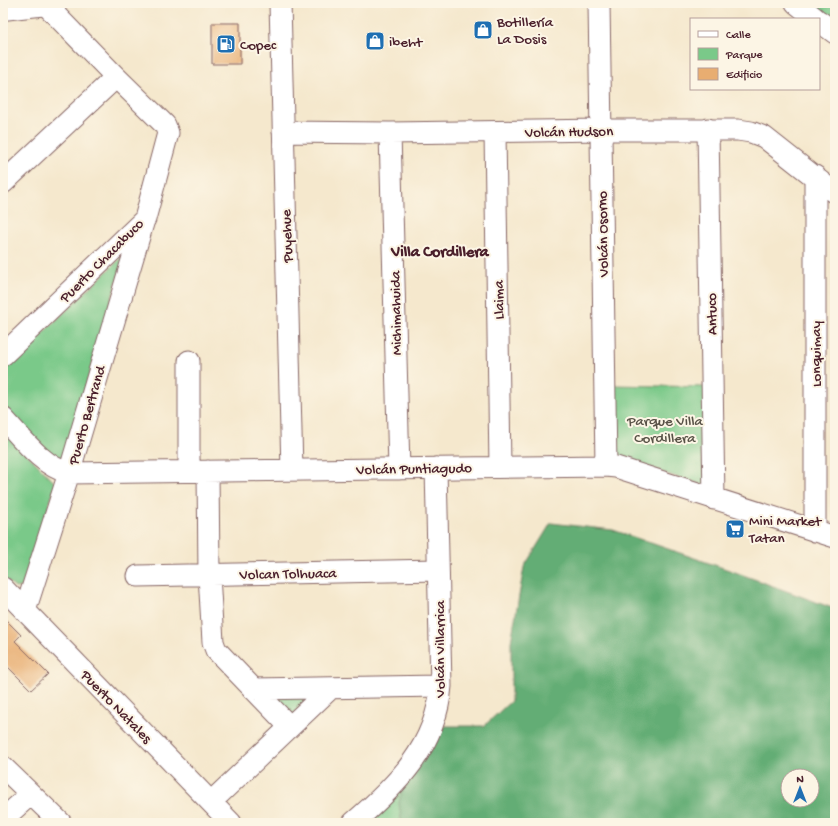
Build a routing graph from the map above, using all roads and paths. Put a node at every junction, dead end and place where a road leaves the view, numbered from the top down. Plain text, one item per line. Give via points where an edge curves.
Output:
1 (49, 3) edge
2 (280, 3) edge
3 (599, 3) edge
4 (796, 3) edge
5 (3, 9) edge
6 (815, 18) edge
7 (820, 22) edge
8 (835, 33) edge
9 (116, 77) junction
10 (708, 129) junction
11 (601, 130) junction
12 (283, 132) junction
13 (495, 132) junction
14 (390, 133) junction
15 (815, 176) junction
16 (3, 183) edge
17 (835, 193) edge
18 (145, 219) junction
19 (3, 355) edge
20 (189, 361) dead end
21 (3, 418) edge
22 (606, 466) junction
23 (500, 467) junction
24 (399, 468) junction
25 (436, 468) junction
26 (292, 470) junction
27 (198, 471) junction
28 (70, 473) junction
29 (714, 499) junction
30 (815, 531) junction
31 (835, 537) edge
32 (438, 570) junction
33 (210, 575) junction
34 (138, 576) dead end
35 (3, 588) edge
36 (25, 611) junction
37 (441, 686) junction
38 (331, 688) junction
39 (253, 689) junction
40 (290, 727) junction
41 (3, 766) edge
42 (31, 794) junction
43 (211, 802) junction
44 (3, 819) edge
45 (61, 823) edge
46 (231, 823) edge
47 (353, 823) edge

1 - 5 main road
1 - 9 street, Puerto Chacabuco
2 - 12 street, Puyehue
3 - 11 street, Volcán Osorno
4 - 6 street
7 - 8 street
9 - 16 street
9 - 18 street, Puerto Chacabuco via 168,130
10 - 11 street, Volcán Hudson
10 - 15 street, Volcán Hudson via 738,130 764,137
10 - 29 street, Antuco
11 - 13 street, Volcán Hudson
11 - 22 street, Volcán Osorno
12 - 14 street, Volcán Hudson
12 - 26 street, Puyehue
13 - 14 street, Volcán Hudson
13 - 23 street, Llaima
14 - 24 street, Michimahuida
15 - 17 street, Volcán Hudson
15 - 30 street, Lonquimay
18 - 19 street, Puerto Chacabuco
18 - 28 street, Puerto Bertrand
20 - 27 street
21 - 28 street, Volcán Puntiagudo via 51,465 60,471
22 - 23 street, Volcán Puntiagudo
22 - 29 street, Volcán Puntiagudo
23 - 25 street, Volcán Puntiagudo
24 - 25 street, Volcán Puntiagudo
24 - 26 street, Volcán Puntiagudo
25 - 32 street, Volcán Villarrica
26 - 27 street, Volcán Puntiagudo
27 - 28 street, Volcán Puntiagudo
27 - 33 street
28 - 36 street, Puerto Bertrand
29 - 30 street, Volcán Puntiagudo
30 - 31 street, Volcán Puntiagudo
32 - 33 street, Volcan Tolhuaca
32 - 37 street, Volcán Villarrica
33 - 34 street, Volcan Tolhuaca
33 - 39 street via 213,642 216,650
35 - 36 street, Puerto Natales
36 - 43 street, Puerto Natales
37 - 38 street
37 - 47 street, Volcán Villarrica via 434,721 410,765 398,782
38 - 39 street
38 - 40 street
39 - 40 street
40 - 43 street
41 - 42 street
42 - 44 street
42 - 45 street
43 - 46 street, Puerto Natales

